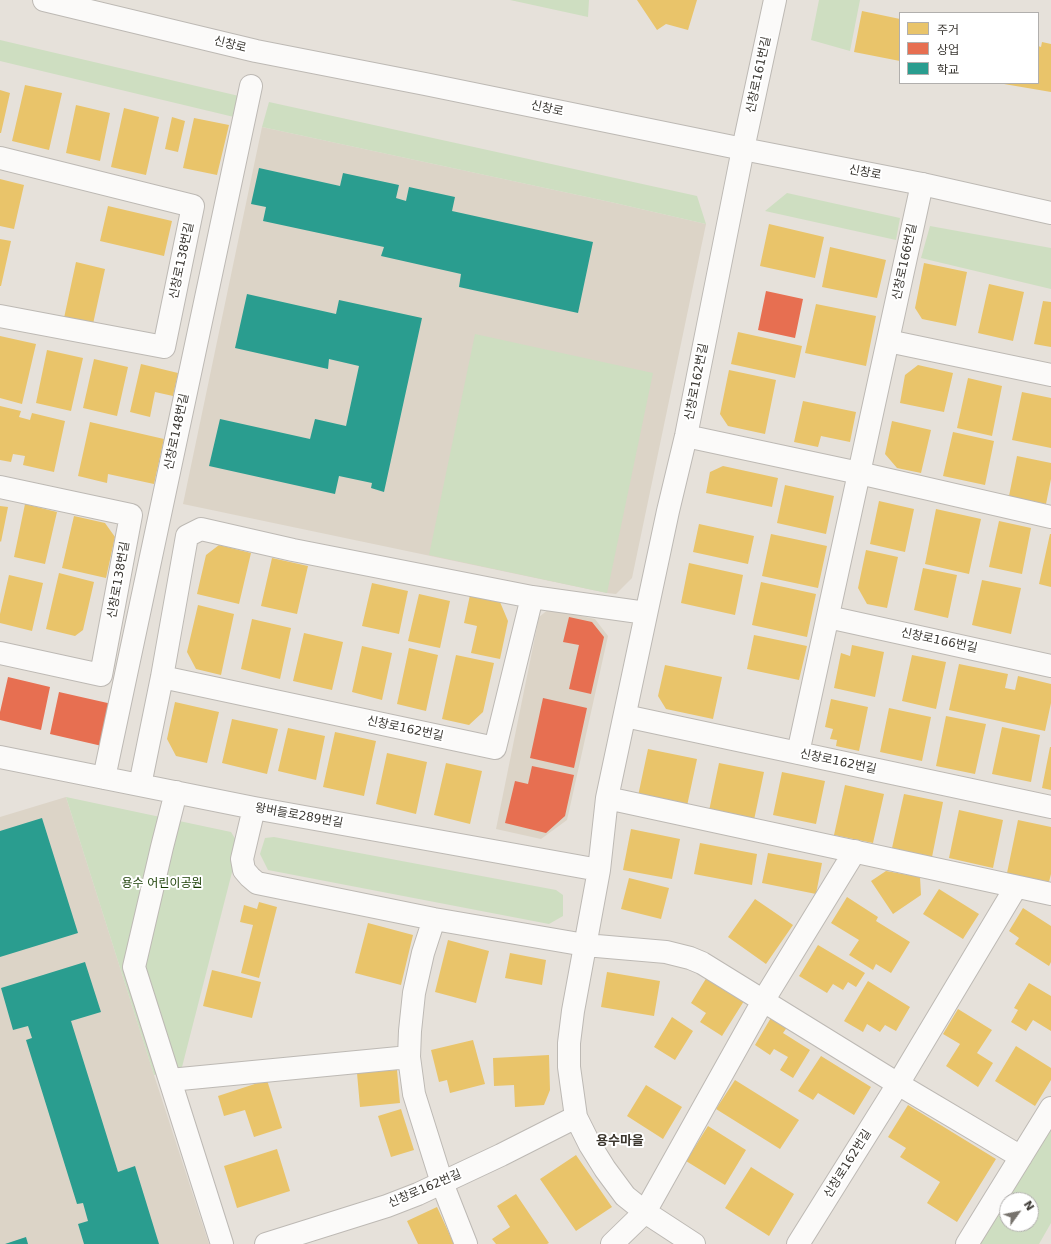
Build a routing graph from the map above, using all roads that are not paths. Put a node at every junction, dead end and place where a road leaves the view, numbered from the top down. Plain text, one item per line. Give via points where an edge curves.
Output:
1 (44, 0) edge
2 (775, 0) edge
3 (251, 86) dead end
4 (742, 149) junction
5 (0, 158) edge
6 (922, 184) junction
7 (1051, 213) edge
8 (0, 316) edge
9 (888, 341) junction
10 (1051, 375) edge
11 (686, 436) junction
12 (859, 473) junction
13 (0, 487) edge
14 (1051, 517) edge
15 (532, 597) junction
16 (646, 613) junction
17 (828, 617) junction
18 (0, 653) edge
19 (1051, 666) edge
20 (162, 677) junction
21 (625, 716) junction
22 (798, 753) junction
23 (0, 757) edge
24 (104, 778) junction
25 (140, 785) junction
26 (176, 792) junction
27 (607, 798) junction
28 (254, 808) junction
29 (1051, 808) edge
30 (855, 850) junction
31 (599, 870) junction
32 (1016, 887) junction
33 (1051, 894) edge
34 (434, 919) junction
35 (585, 945) junction
36 (763, 1000) junction
37 (409, 1057) junction
38 (170, 1080) junction
39 (898, 1084) junction
40 (1051, 1108) edge
41 (576, 1117) junction
42 (1021, 1157) junction
43 (442, 1183) junction
44 (645, 1212) junction
45 (222, 1244) edge
46 (266, 1244) edge
47 (466, 1244) edge
48 (612, 1244) edge
49 (694, 1244) edge
50 (798, 1244) edge
51 (967, 1244) edge

1 - 4 street, 신창로 via 256,51
2 - 4 street, 신창로161번길
3 - 24 street, 신창로148번길
4 - 6 street, 신창로
4 - 11 street, 신창로162번길
5 - 8 street, 신창로138번길 via 193,206 164,347
6 - 7 street, 신창로
6 - 9 street, 신창로166번길
9 - 10 street
9 - 12 street, 신창로166번길
11 - 12 street
11 - 16 street, 신창로162번길
12 - 14 street
12 - 17 street, 신창로166번길
13 - 18 street, 신창로138번길 via 131,515 101,675
15 - 16 street
15 - 20 street, 신창로162번길 via 495,748
15 - 20 street via 293,550 201,529 187,536
16 - 21 street, 신창로162번길
17 - 19 street, 신창로166번길
17 - 22 street, 신창로166번길
20 - 25 street
21 - 22 street, 신창로162번길
21 - 27 street, 신창로162번길
22 - 29 street, 신창로162번길
23 - 24 street, 왕버들로289번길
24 - 25 street, 왕버들로289번길
25 - 26 street, 왕버들로289번길
26 - 28 street, 왕버들로289번길
26 - 38 street via 134,967
27 - 30 street
27 - 31 street, 신창로162번길
28 - 31 street, 왕버들로289번길
28 - 34 street via 242,859 244,870 257,883
30 - 32 street
30 - 36 street
31 - 35 street, 신창로162번길
32 - 33 street
32 - 39 street, 신창로162번길
34 - 35 street
34 - 37 street via 423,952 414,993
35 - 36 street via 666,952 690,958
35 - 41 street, 신창로162번길 via 569,1043 568,1067
36 - 39 street
36 - 44 street
37 - 38 street
37 - 43 street via 414,1094
38 - 45 street
39 - 42 street
39 - 50 street, 신창로162번길
40 - 42 street
41 - 43 street, 신창로162번길
41 - 44 street, 신창로162번길 via 609,1174 625,1196
42 - 51 street
43 - 46 street, 신창로162번길 via 387,1206
43 - 47 street
44 - 48 street
44 - 49 street, 신창로162번길

